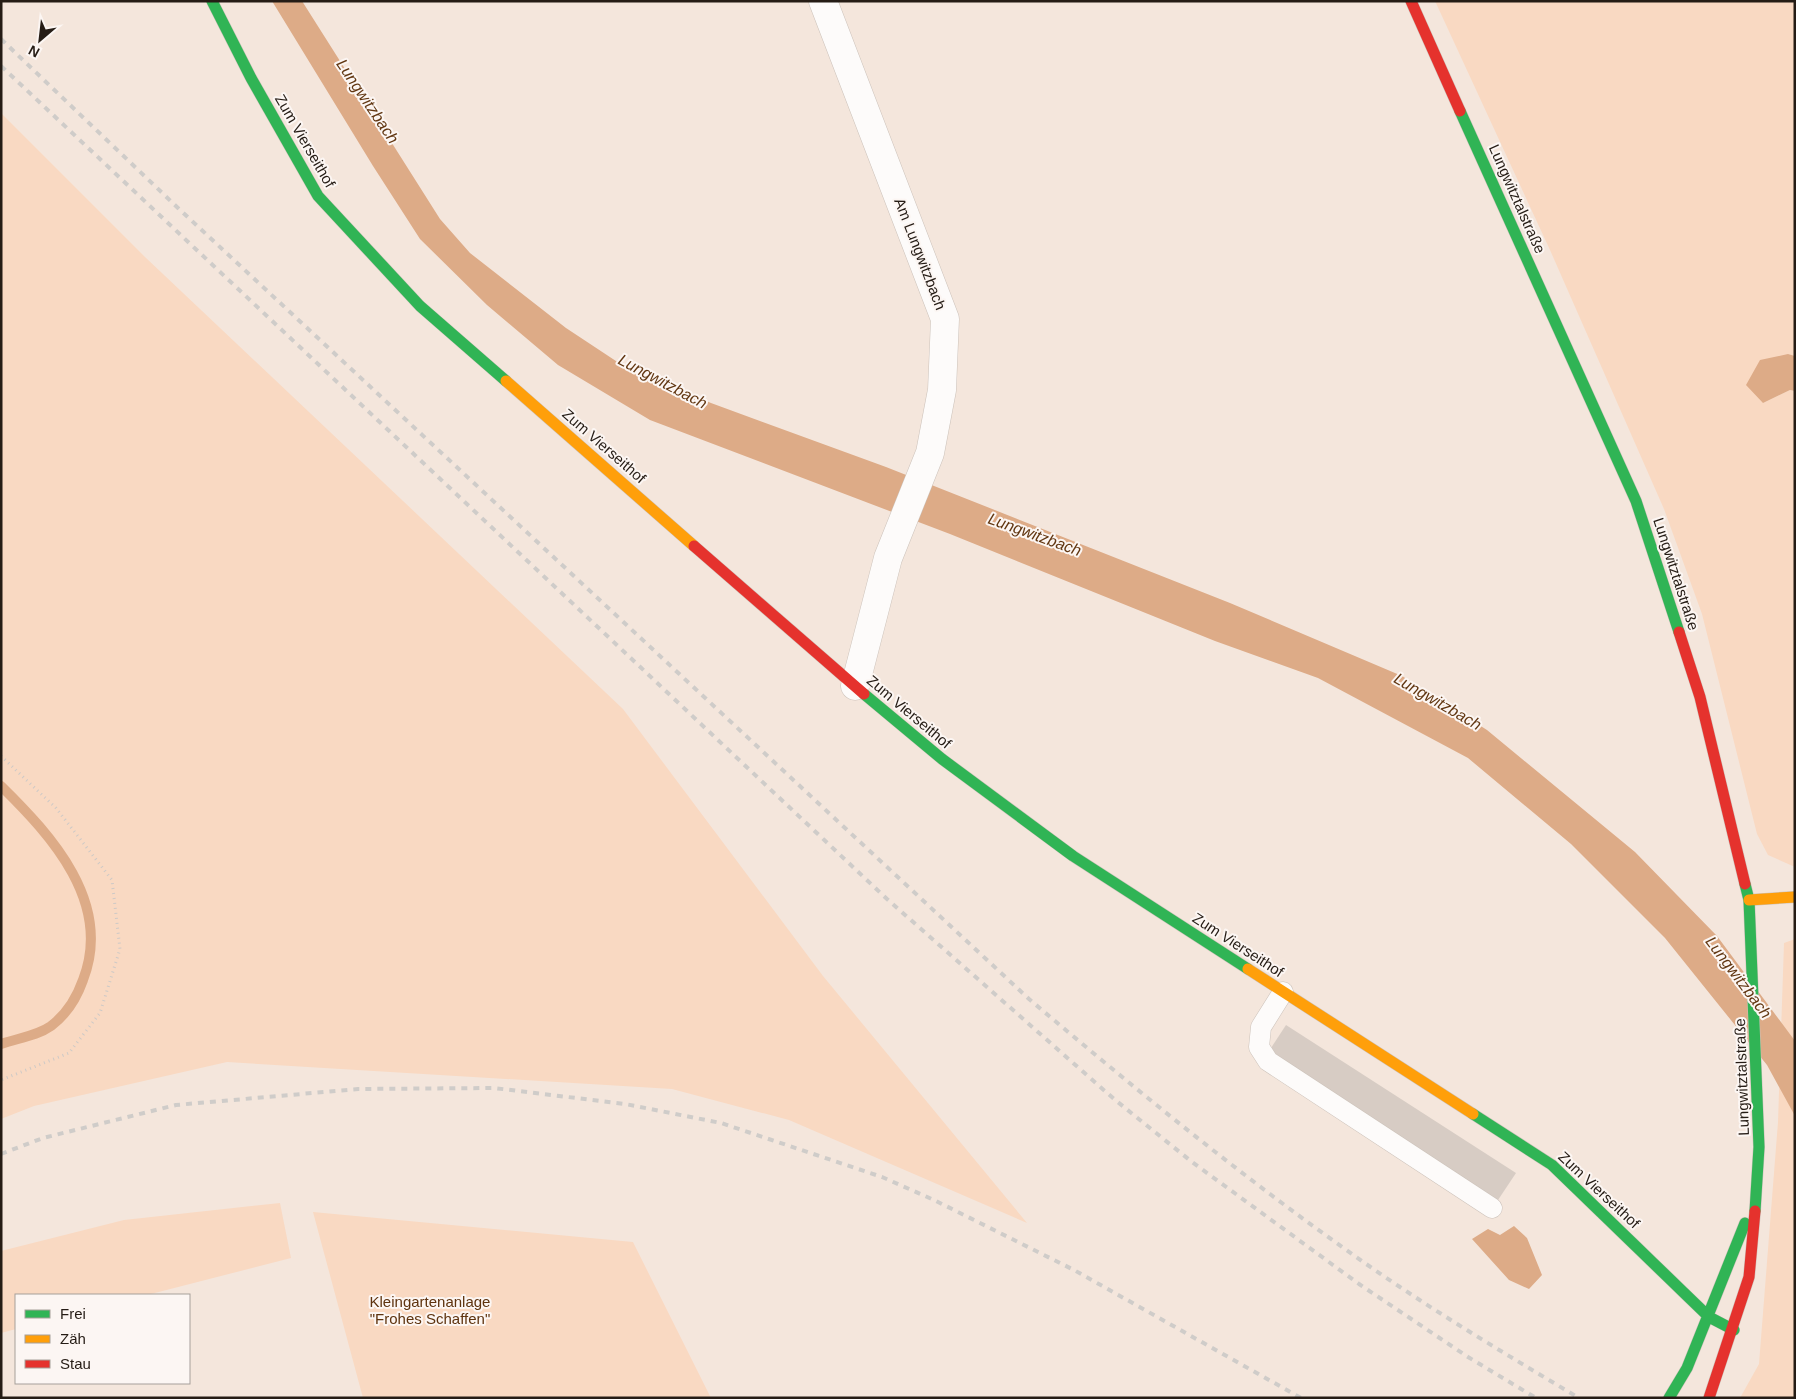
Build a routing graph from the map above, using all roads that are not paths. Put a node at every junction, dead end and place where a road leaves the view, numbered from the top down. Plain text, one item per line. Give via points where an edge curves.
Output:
1 (212, 1) edge
2 (823, 1) edge
3 (1411, 1) edge
4 (855, 686) junction
5 (1795, 897) edge
6 (1749, 900) junction
7 (1283, 992) junction
8 (1756, 1195) junction
9 (1492, 1208) dead end
10 (1709, 1317) junction
11 (1734, 1330) junction
12 (1669, 1398) edge
13 (1709, 1398) edge

1 - 4 street, Zum Vierseithof via 251,78 318,196 420,306
2 - 4 street, Am Lungwitzbach via 945,319 942,390 930,454 888,558
3 - 6 street, Lungwitztalstraße via 1636,501 1700,697
4 - 7 street, Zum Vierseithof via 942,759 1073,856
5 - 6 street
6 - 8 street, Lungwitztalstraße via 1759,1147
7 - 9 lane via 1261,1027 1259,1048 1268,1061
7 - 10 street, Zum Vierseithof via 1552,1165
8 - 10 street
8 - 11 street, Lungwitztalstraße via 1749,1277
10 - 11 street, Zum Vierseithof
10 - 12 street via 1687,1368
11 - 13 street, Lungwitztalstraße

